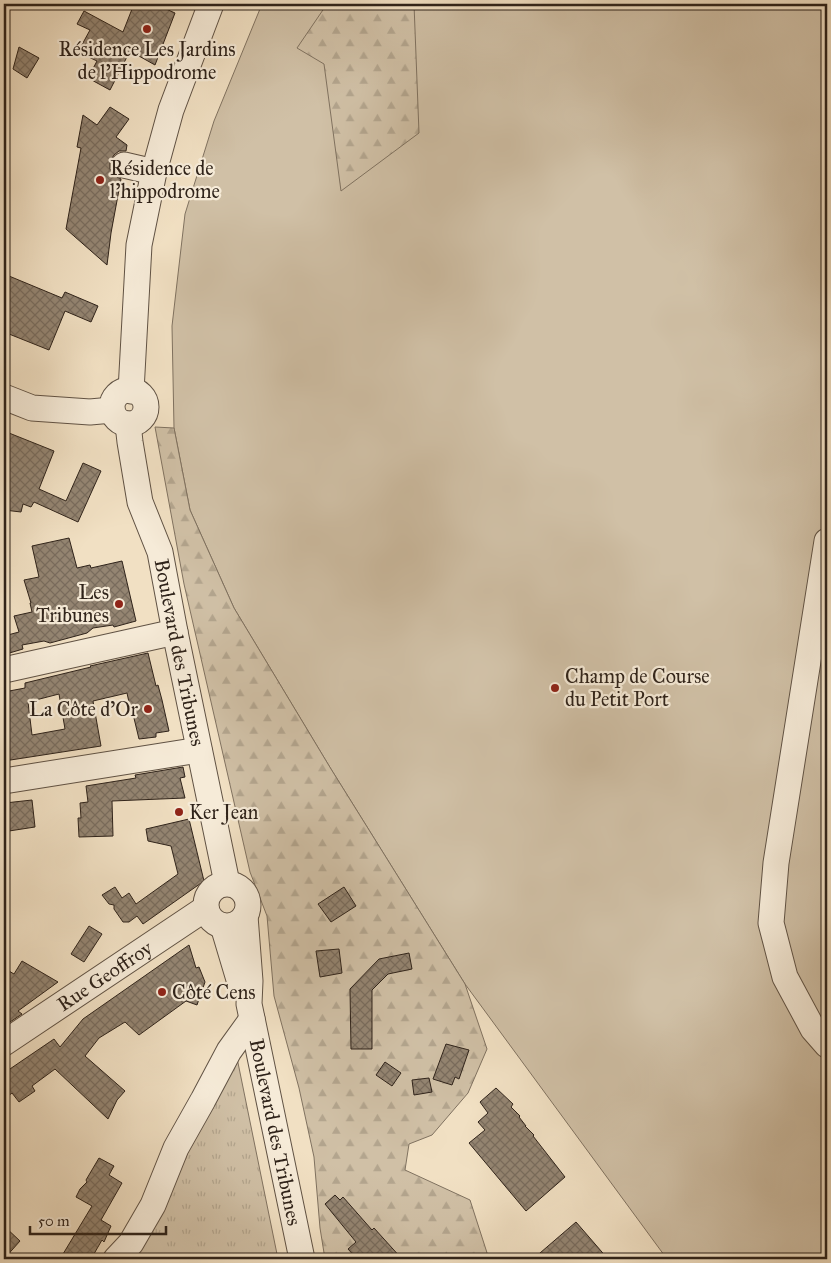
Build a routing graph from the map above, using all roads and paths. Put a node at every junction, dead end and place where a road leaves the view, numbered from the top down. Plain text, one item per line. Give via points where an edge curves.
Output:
1 (211, 4) edge
2 (124, 165) dead end
3 (154, 172) junction
4 (4, 397) edge
5 (120, 417) junction
6 (827, 541) edge
7 (175, 632) junction
8 (4, 670) edge
9 (199, 750) junction
10 (4, 781) edge
11 (227, 883) junction
12 (225, 917) junction
13 (251, 1012) junction
14 (4, 1043) edge
15 (827, 1045) edge
16 (116, 1259) edge
17 (302, 1259) edge

1 - 3 street via 172,110
2 - 3 street
3 - 5 street via 139,245 131,391 141,396 146,406 138,421
4 - 5 street via 32,408
5 - 7 street, Boulevard des Tribunes via 130,442 140,502 160,552
6 - 15 street via 776,863 771,923 784,976 813,1029
7 - 8 street
7 - 9 street, Boulevard des Tribunes
9 - 10 street
9 - 11 street, Boulevard des Tribunes
11 - 12 street via 218,885 207,899
11 - 12 street via 241,888 246,894 248,909
12 - 13 street, Boulevard des Tribunes via 240,983
12 - 14 street, Rue Geoffroy via 180,924
13 - 16 street via 176,1148 153,1205 131,1243
13 - 17 street, Boulevard des Tribunes

